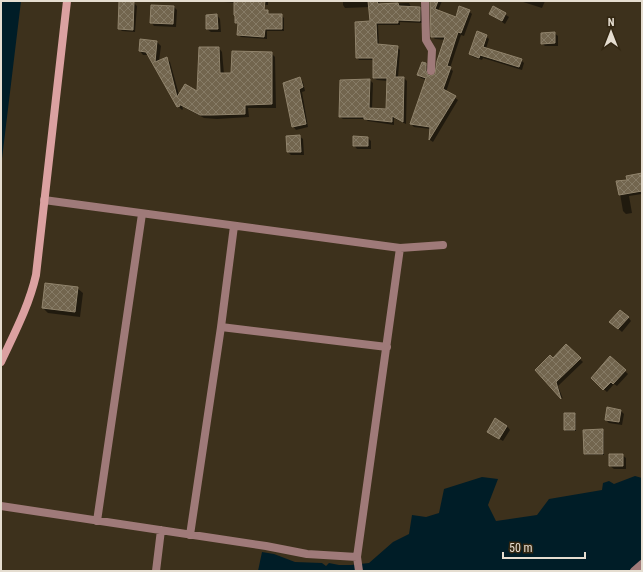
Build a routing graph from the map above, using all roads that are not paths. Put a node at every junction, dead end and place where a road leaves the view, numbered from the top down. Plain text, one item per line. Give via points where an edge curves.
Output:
1 (67, 1) edge
2 (425, 1) edge
3 (431, 71) dead end
4 (44, 200) junction
5 (142, 214) junction
6 (234, 226) junction
7 (443, 245) dead end
8 (400, 248) junction
9 (221, 327) junction
10 (387, 347) junction
11 (1, 362) edge
12 (1, 506) edge
13 (97, 521) junction
14 (161, 530) junction
15 (190, 535) junction
16 (357, 558) junction
17 (642, 564) edge
18 (156, 571) edge
19 (359, 571) edge
20 (634, 571) edge

1 - 4 street
2 - 3 street via 426,40 432,50
4 - 5 street
4 - 11 street via 33,290
5 - 6 street
5 - 13 street
6 - 8 street
6 - 9 street
7 - 8 street
8 - 10 street
9 - 10 street
9 - 15 street
10 - 16 street
12 - 13 street
13 - 14 street
14 - 15 street
14 - 18 street
15 - 16 street via 307,554
16 - 19 street
17 - 20 street

